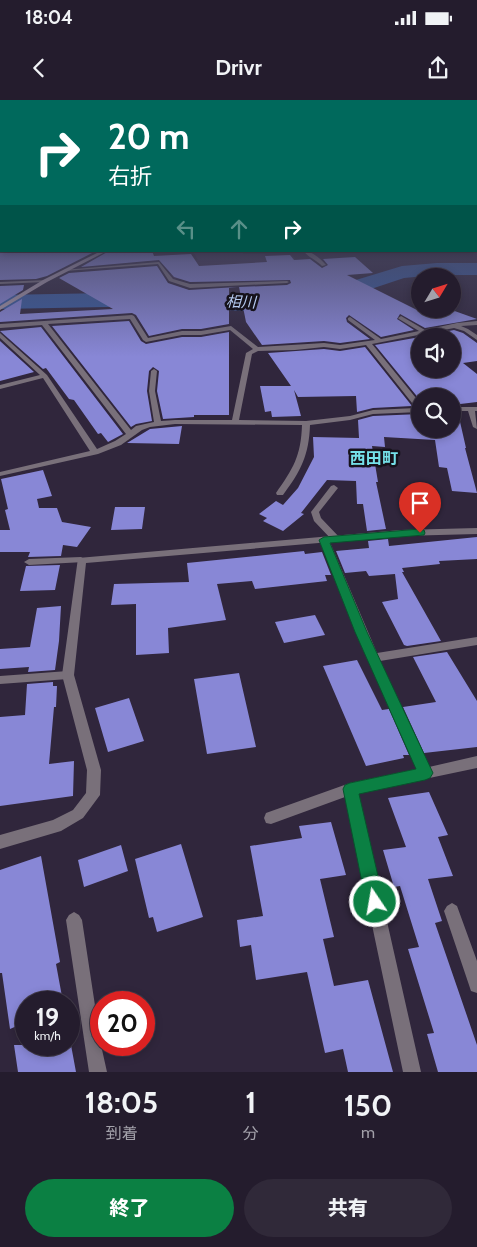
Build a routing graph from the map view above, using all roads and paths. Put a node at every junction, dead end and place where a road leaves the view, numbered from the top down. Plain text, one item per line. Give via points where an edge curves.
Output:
1 (72, 266) edge
2 (114, 266) edge
3 (162, 266) edge
4 (65, 270) junction
5 (45, 281) junction
6 (287, 282) dead end
7 (0, 283) edge
8 (0, 308) edge
9 (401, 318) dead end
10 (350, 319) dead end
11 (44, 323) junction
12 (477, 323) edge
13 (0, 326) edge
14 (454, 326) junction
15 (421, 328) edge
16 (443, 328) edge
17 (411, 334) edge
18 (0, 335) edge
19 (477, 338) edge
20 (379, 340) junction
21 (368, 343) junction
22 (257, 349) junction
23 (154, 371) dead end
24 (45, 376) junction
25 (0, 387) edge
26 (411, 398) edge
27 (411, 409) edge
28 (461, 409) edge
29 (474, 409) edge
30 (306, 422) junction
31 (235, 423) junction
32 (158, 424) junction
33 (477, 428) edge
34 (130, 434) junction
35 (95, 452) junction
36 (0, 474) edge
37 (334, 488) dead end
38 (280, 494) dead end
39 (477, 530) edge
40 (330, 540) junction
41 (81, 560) junction
42 (29, 562) dead end
43 (477, 641) edge
44 (374, 658) junction
45 (68, 675) junction
46 (0, 680) edge
47 (477, 762) edge
48 (425, 773) junction
49 (350, 789) junction
50 (271, 818) dead end
51 (0, 842) edge
52 (452, 911) dead end
53 (74, 920) dead end
54 (477, 985) edge
55 (98, 1072) edge
56 (412, 1072) edge

1 - 4 main road
2 - 4 street
3 - 6 street via 172,280 190,286
4 - 5 main road
5 - 7 street
5 - 8 main road
9 - 15 street
10 - 20 street
11 - 13 street
11 - 22 street via 132,316 146,340 231,328
11 - 34 street
12 - 14 street
14 - 16 street
14 - 19 street
17 - 20 street
18 - 24 street
20 - 21 street
21 - 22 street
21 - 26 street
22 - 31 street via 249,353
23 - 32 street via 152,391
24 - 25 street
24 - 35 street
27 - 30 street
28 - 29 street
29 - 33 street
30 - 31 street
30 - 38 street via 306,449 294,476
31 - 32 street
32 - 34 street via 139,428
34 - 35 street via 118,443
35 - 36 street
37 - 40 street via 315,512
39 - 40 street
40 - 41 street
40 - 44 street
41 - 42 street
41 - 45 street
43 - 44 street
44 - 48 street
45 - 46 street
45 - 51 street via 94,770 93,795 78,814 56,826
47 - 48 street
48 - 49 street
49 - 50 street
49 - 56 street
52 - 54 street
53 - 55 street

